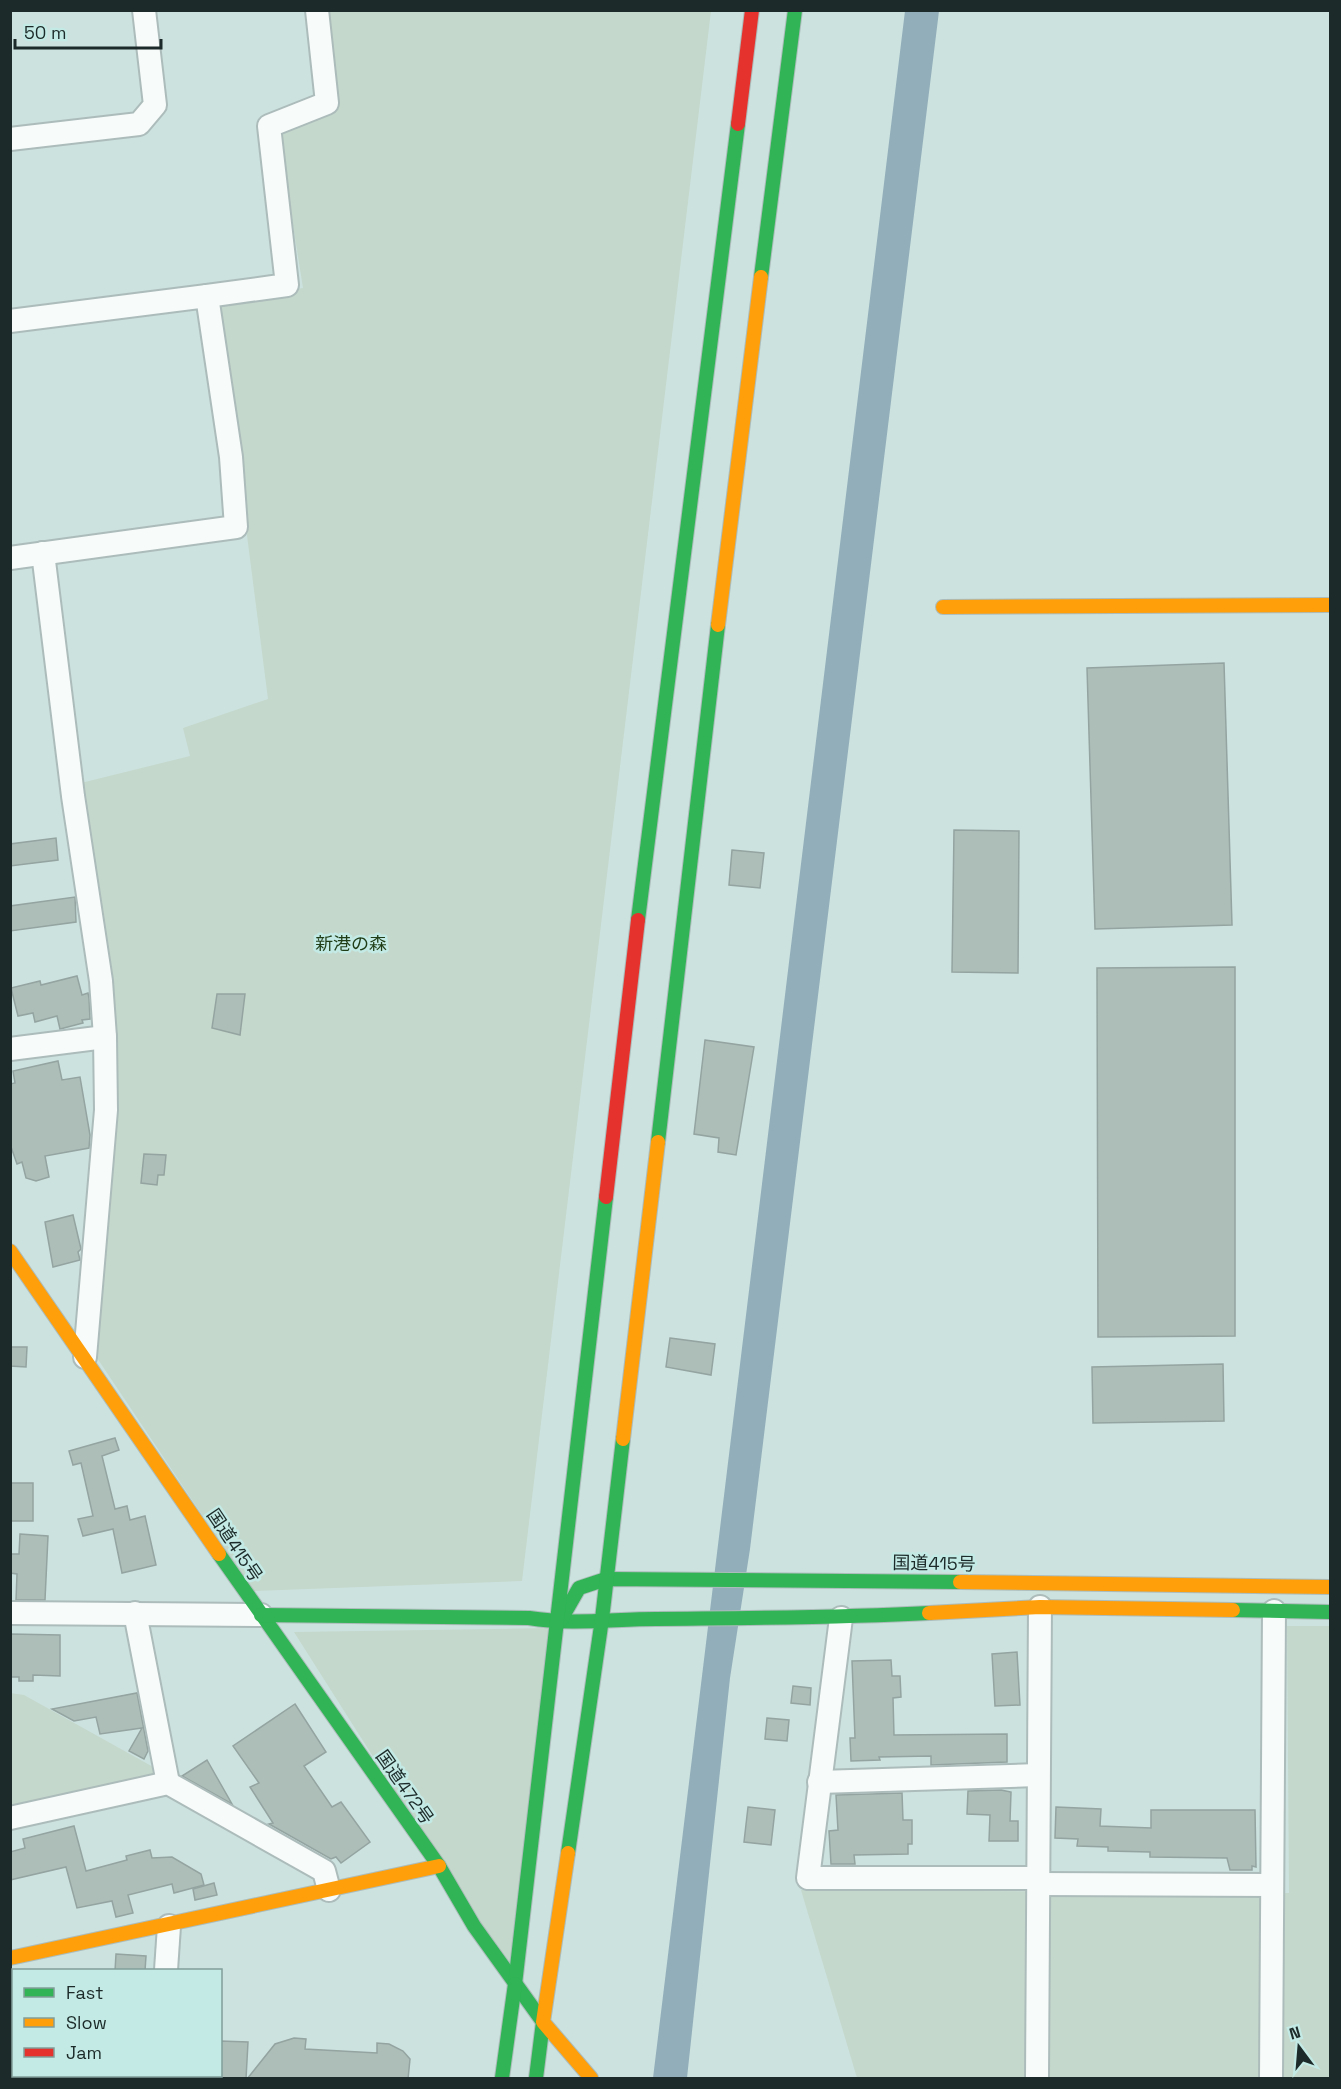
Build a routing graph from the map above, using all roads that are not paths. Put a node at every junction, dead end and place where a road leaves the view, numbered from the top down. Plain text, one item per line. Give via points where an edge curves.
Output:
1 (144, 10) edge
2 (317, 10) edge
3 (752, 10) edge
4 (795, 10) edge
5 (10, 139) edge
6 (207, 296) junction
7 (10, 321) edge
8 (43, 553) junction
9 (10, 558) edge
10 (1330, 605) edge
11 (942, 607) dead end
12 (105, 1037) junction
13 (10, 1049) edge
14 (10, 1251) edge
15 (85, 1357) junction
16 (606, 1579) junction
17 (1330, 1587) edge
18 (1040, 1607) junction
19 (1274, 1611) junction
20 (1330, 1612) edge
21 (10, 1613) edge
22 (135, 1613) junction
23 (261, 1615) junction
24 (841, 1618) junction
25 (602, 1619) junction
26 (559, 1623) junction
27 (1038, 1775) junction
28 (819, 1782) junction
29 (168, 1783) junction
30 (10, 1818) edge
31 (439, 1866) junction
32 (1039, 1881) junction
33 (1271, 1885) junction
34 (329, 1890) junction
35 (169, 1926) junction
36 (10, 1958) edge
37 (166, 1969) edge
38 (515, 1984) junction
39 (543, 2022) junction
40 (502, 2079) edge
41 (536, 2079) edge
42 (591, 2079) edge
43 (1037, 2079) edge
44 (1271, 2079) edge

1 - 5 street via 155,105 139,124
2 - 6 street via 327,103 269,126 287,285
3 - 26 main road via 637,925
4 - 16 main road via 737,462
6 - 7 street
6 - 8 street via 231,457 236,527
8 - 9 street
8 - 12 street via 101,981
10 - 11 main road
12 - 13 street
12 - 15 street via 106,1110
14 - 15 main road, 国道415号
15 - 23 main road, 国道415号
16 - 17 main road, 国道415号
16 - 25 main road
16 - 26 main road, 国道415号 via 579,1588
18 - 19 main road
18 - 24 main road
18 - 27 street
19 - 20 main road
19 - 33 street
21 - 22 street
22 - 23 street
22 - 29 street
23 - 26 main road via 530,1618
23 - 31 main road, 国道472号
24 - 25 main road
24 - 28 street
25 - 26 main road
25 - 39 main road
26 - 38 main road
27 - 28 street
27 - 32 street
28 - 32 street via 808,1878
29 - 30 street
29 - 34 street via 324,1871
31 - 34 main road
31 - 38 main road, 国道472号 via 474,1926
32 - 33 street
32 - 43 street
33 - 44 street
34 - 35 main road
35 - 36 main road
35 - 37 street
38 - 39 main road, 国道472号
38 - 40 main road
39 - 41 main road
39 - 42 main road, 国道472号

